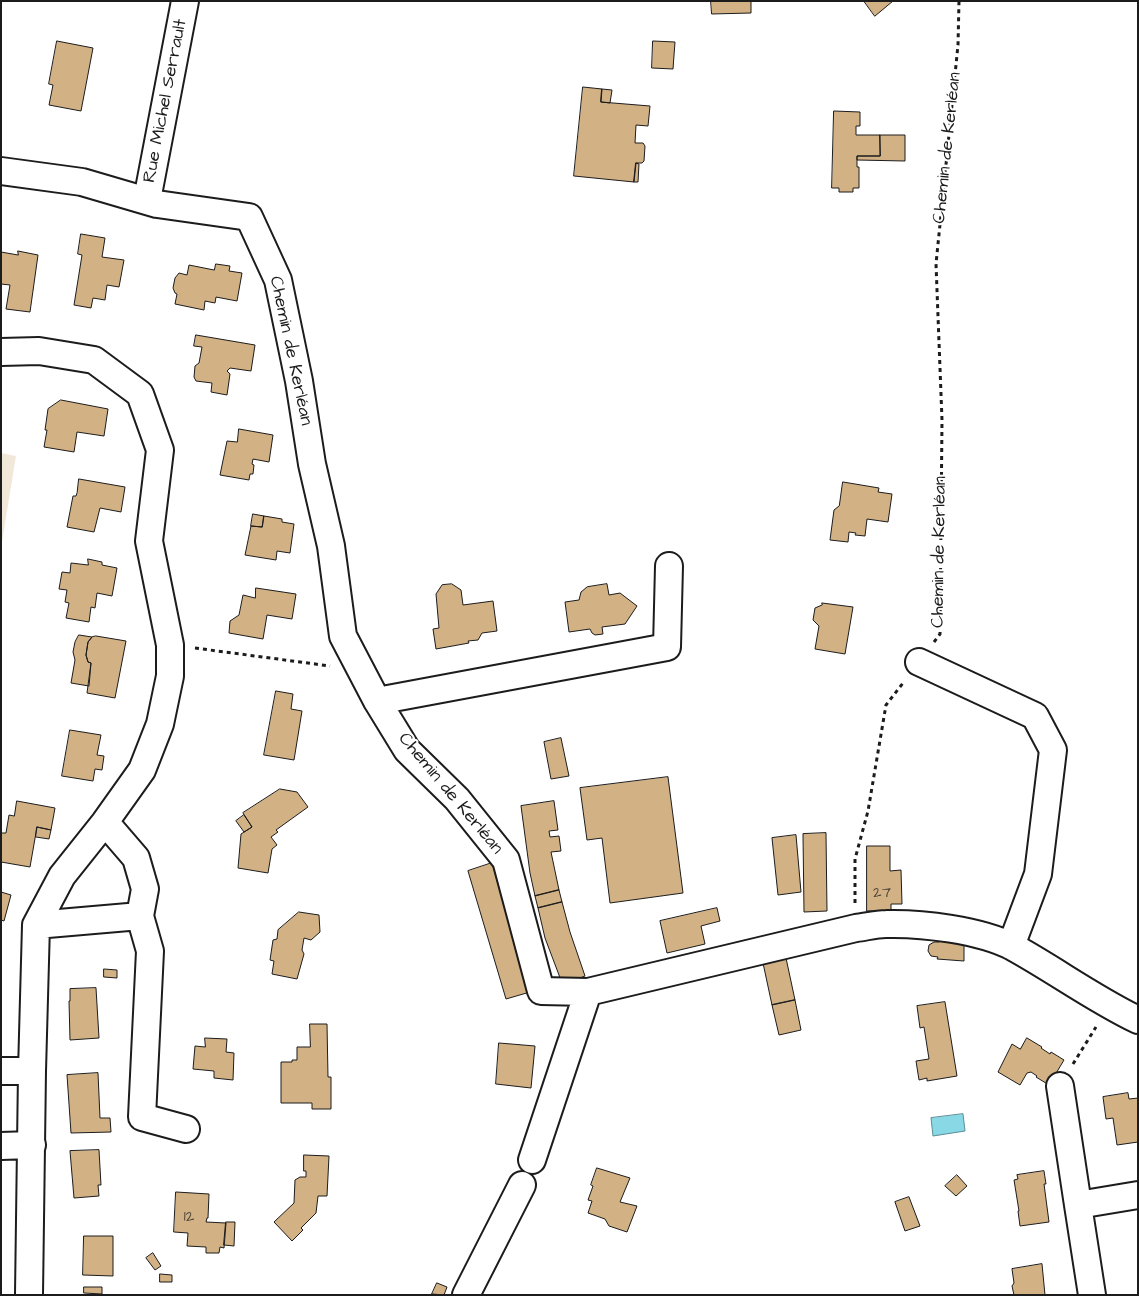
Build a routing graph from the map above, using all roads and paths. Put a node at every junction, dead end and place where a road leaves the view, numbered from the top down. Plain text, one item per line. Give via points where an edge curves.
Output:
1 (185, 1) edge
2 (959, 1) edge
3 (1, 171) edge
4 (147, 200) junction
5 (1, 352) edge
6 (669, 566) dead end
7 (195, 648) dead end
8 (919, 662) junction
9 (362, 671) junction
10 (377, 701) junction
11 (105, 822) junction
12 (140, 916) junction
13 (36, 925) junction
14 (856, 928) junction
15 (1011, 946) junction
16 (588, 992) junction
17 (1108, 1006) junction
18 (1138, 1020) edge
19 (1, 1071) edge
20 (32, 1071) junction
21 (1060, 1086) joint
22 (186, 1129) dead end
23 (32, 1145) junction
24 (1, 1146) edge
25 (532, 1160) dead end
26 (522, 1185) dead end
27 (1138, 1195) edge
28 (1078, 1205) junction
29 (29, 1295) edge
30 (466, 1295) edge
31 (1092, 1295) edge

1 - 4 street, Rue Michel Serrault
2 - 8 path, Chemin de Kerléan via 958,45 936,264 942,420 940,634
3 - 4 street, Chemin de Kerléan via 82,182
4 - 9 street, Chemin de Kerléan via 249,217 278,280 312,464 331,546 343,636
5 - 11 street via 39,351 94,360 140,394 160,450 149,541 170,645 170,676 160,724 142,770
6 - 10 street via 667,647
7 - 9 path
8 - 14 path, Chemin de Kerléan via 886,705 868,811 855,859
8 - 15 street via 1035,716 1053,750 1038,874
9 - 10 street, Chemin de Kerléan
10 - 16 street, Chemin de Kerléan via 408,750 457,799 506,860 541,990
11 - 12 street via 136,858 145,889
11 - 13 street via 62,876
12 - 13 street
12 - 22 street via 150,951 142,1117
13 - 20 street
14 - 15 street via 885,924 928,926 969,932
14 - 16 street
15 - 17 street
16 - 25 street
17 - 18 street
17 - 21 path
19 - 20 street
20 - 23 street
21 - 28 street
23 - 24 street
23 - 29 street
26 - 30 street
27 - 28 street
28 - 31 street

